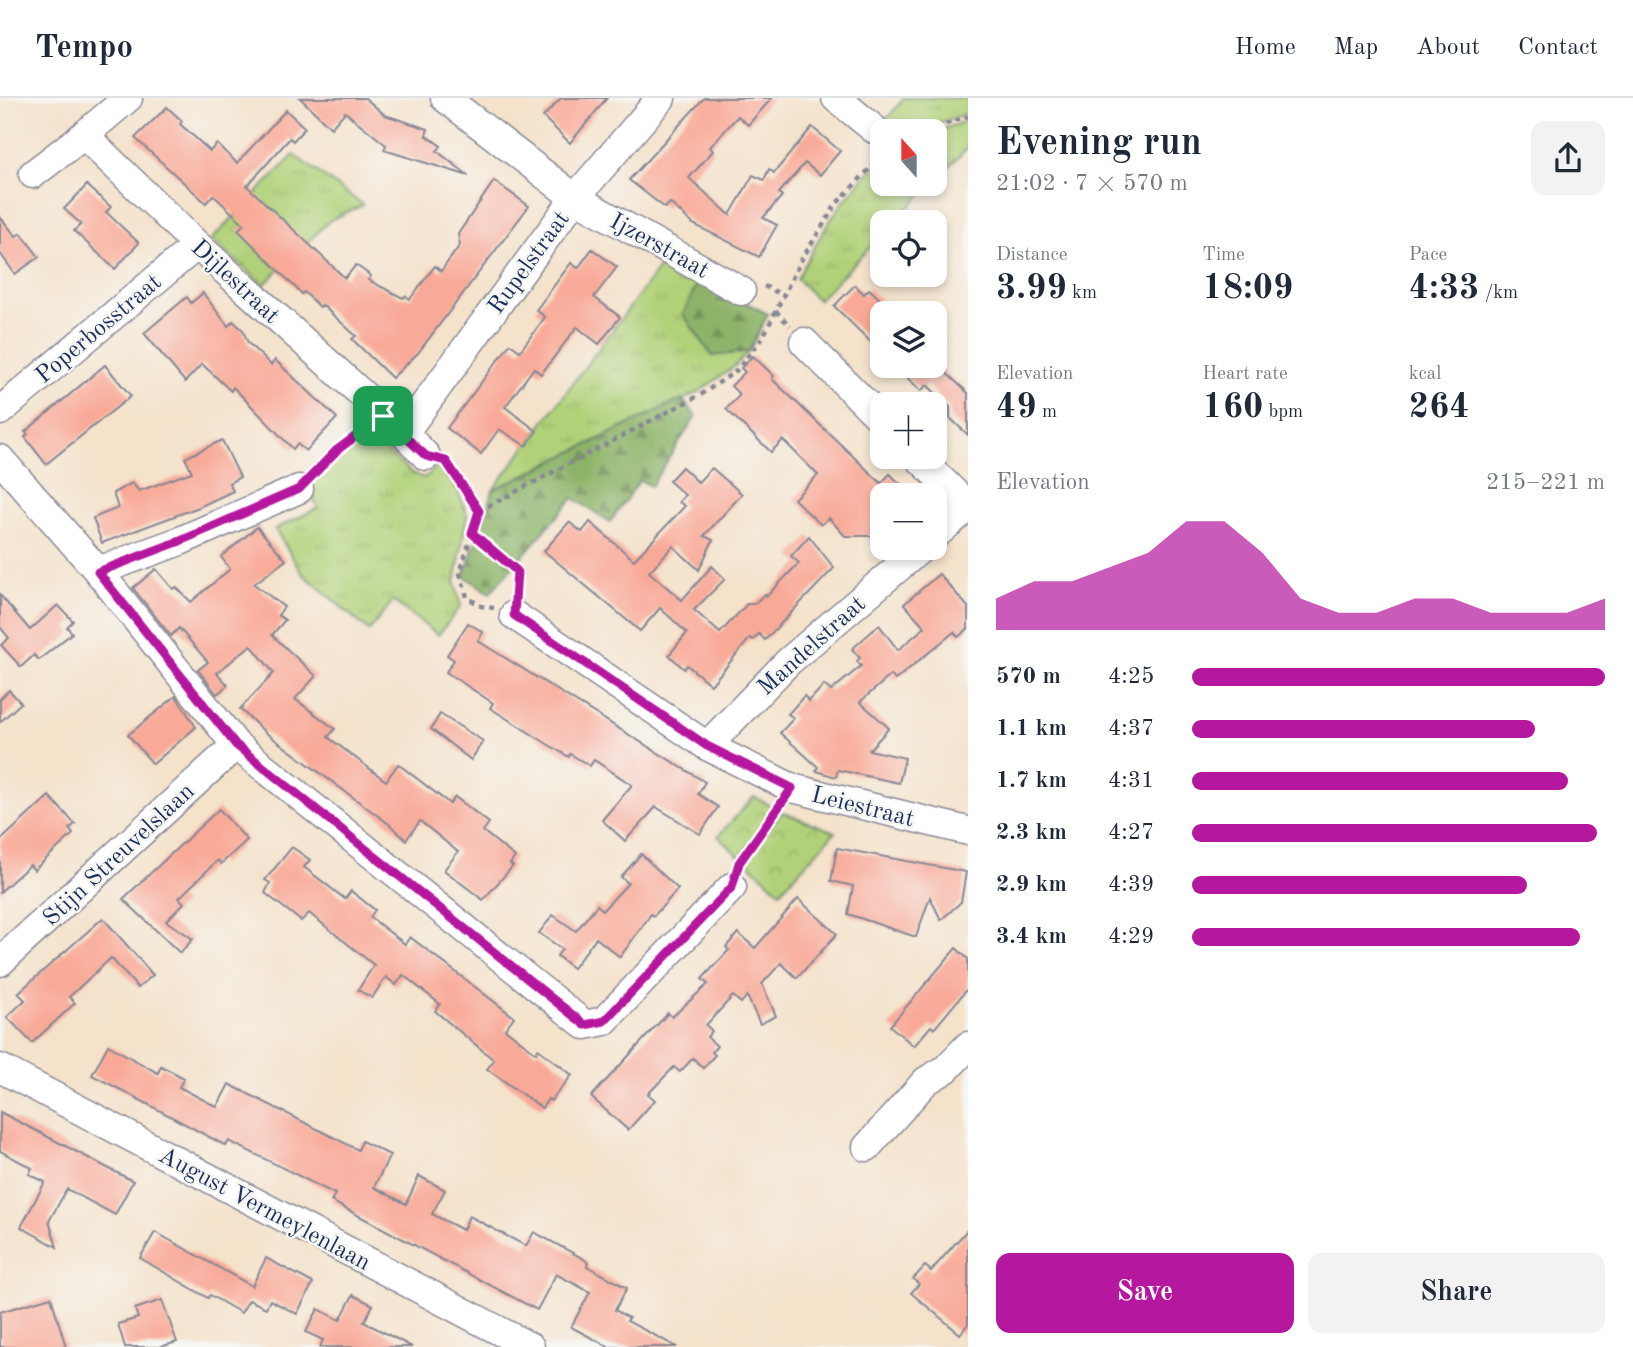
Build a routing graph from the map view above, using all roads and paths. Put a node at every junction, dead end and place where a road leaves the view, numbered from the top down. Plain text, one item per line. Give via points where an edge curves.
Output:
1 (128, 98) edge
2 (445, 98) edge
3 (661, 98) edge
4 (836, 98) edge
5 (968, 116) edge
6 (947, 124) edge
7 (870, 126) edge
8 (84, 135) junction
9 (870, 169) edge
10 (33, 174) dead end
11 (575, 198) junction
12 (197, 245) junction
13 (741, 290) dead end
14 (804, 342) dead end
15 (870, 408) edge
16 (0, 411) edge
17 (393, 424) junction
18 (426, 456) joint
19 (0, 459) edge
20 (931, 469) edge
21 (299, 489) joint
22 (968, 507) edge
23 (479, 511) junction
24 (947, 525) edge
25 (472, 533) junction
26 (907, 560) edge
27 (98, 572) junction
28 (514, 615) junction
29 (236, 745) junction
30 (707, 746) junction
31 (792, 788) junction
32 (968, 831) edge
33 (732, 887) joint
34 (0, 962) edge
35 (968, 1046) edge
36 (0, 1068) edge
37 (867, 1147) dead end
38 (530, 1347) edge

1 - 8 street
2 - 11 street, Ijzerstraat
3 - 11 street, Rupelstraat
4 - 7 street
5 - 6 path
8 - 10 street
8 - 12 street, Dijlestraat
9 - 23 path via 837,203 800,262 763,337 736,371 702,394
11 - 13 street, Ijzerstraat
11 - 17 street, Rupelstraat
12 - 16 street, Poperbosstraat
12 - 17 street, Dijlestraat
14 - 15 street
17 - 18 street
17 - 21 path via 337,450
18 - 23 path via 446,461
19 - 27 street
20 - 22 street
21 - 27 street
22 - 24 street
23 - 25 path
25 - 28 path via 517,571
25 - 28 path via 460,573 467,597
26 - 30 street, Mandelstraat via 788,662
27 - 29 street
28 - 30 street, Leiestraat
29 - 33 street via 585,1025 604,1021
29 - 34 street, Stijn Streuvelslaan
30 - 31 street, Leiestraat
31 - 32 street, Leiestraat
31 - 33 path via 739,863
35 - 37 street via 946,1069 926,1081
36 - 38 street, August Vermeylenlaan

